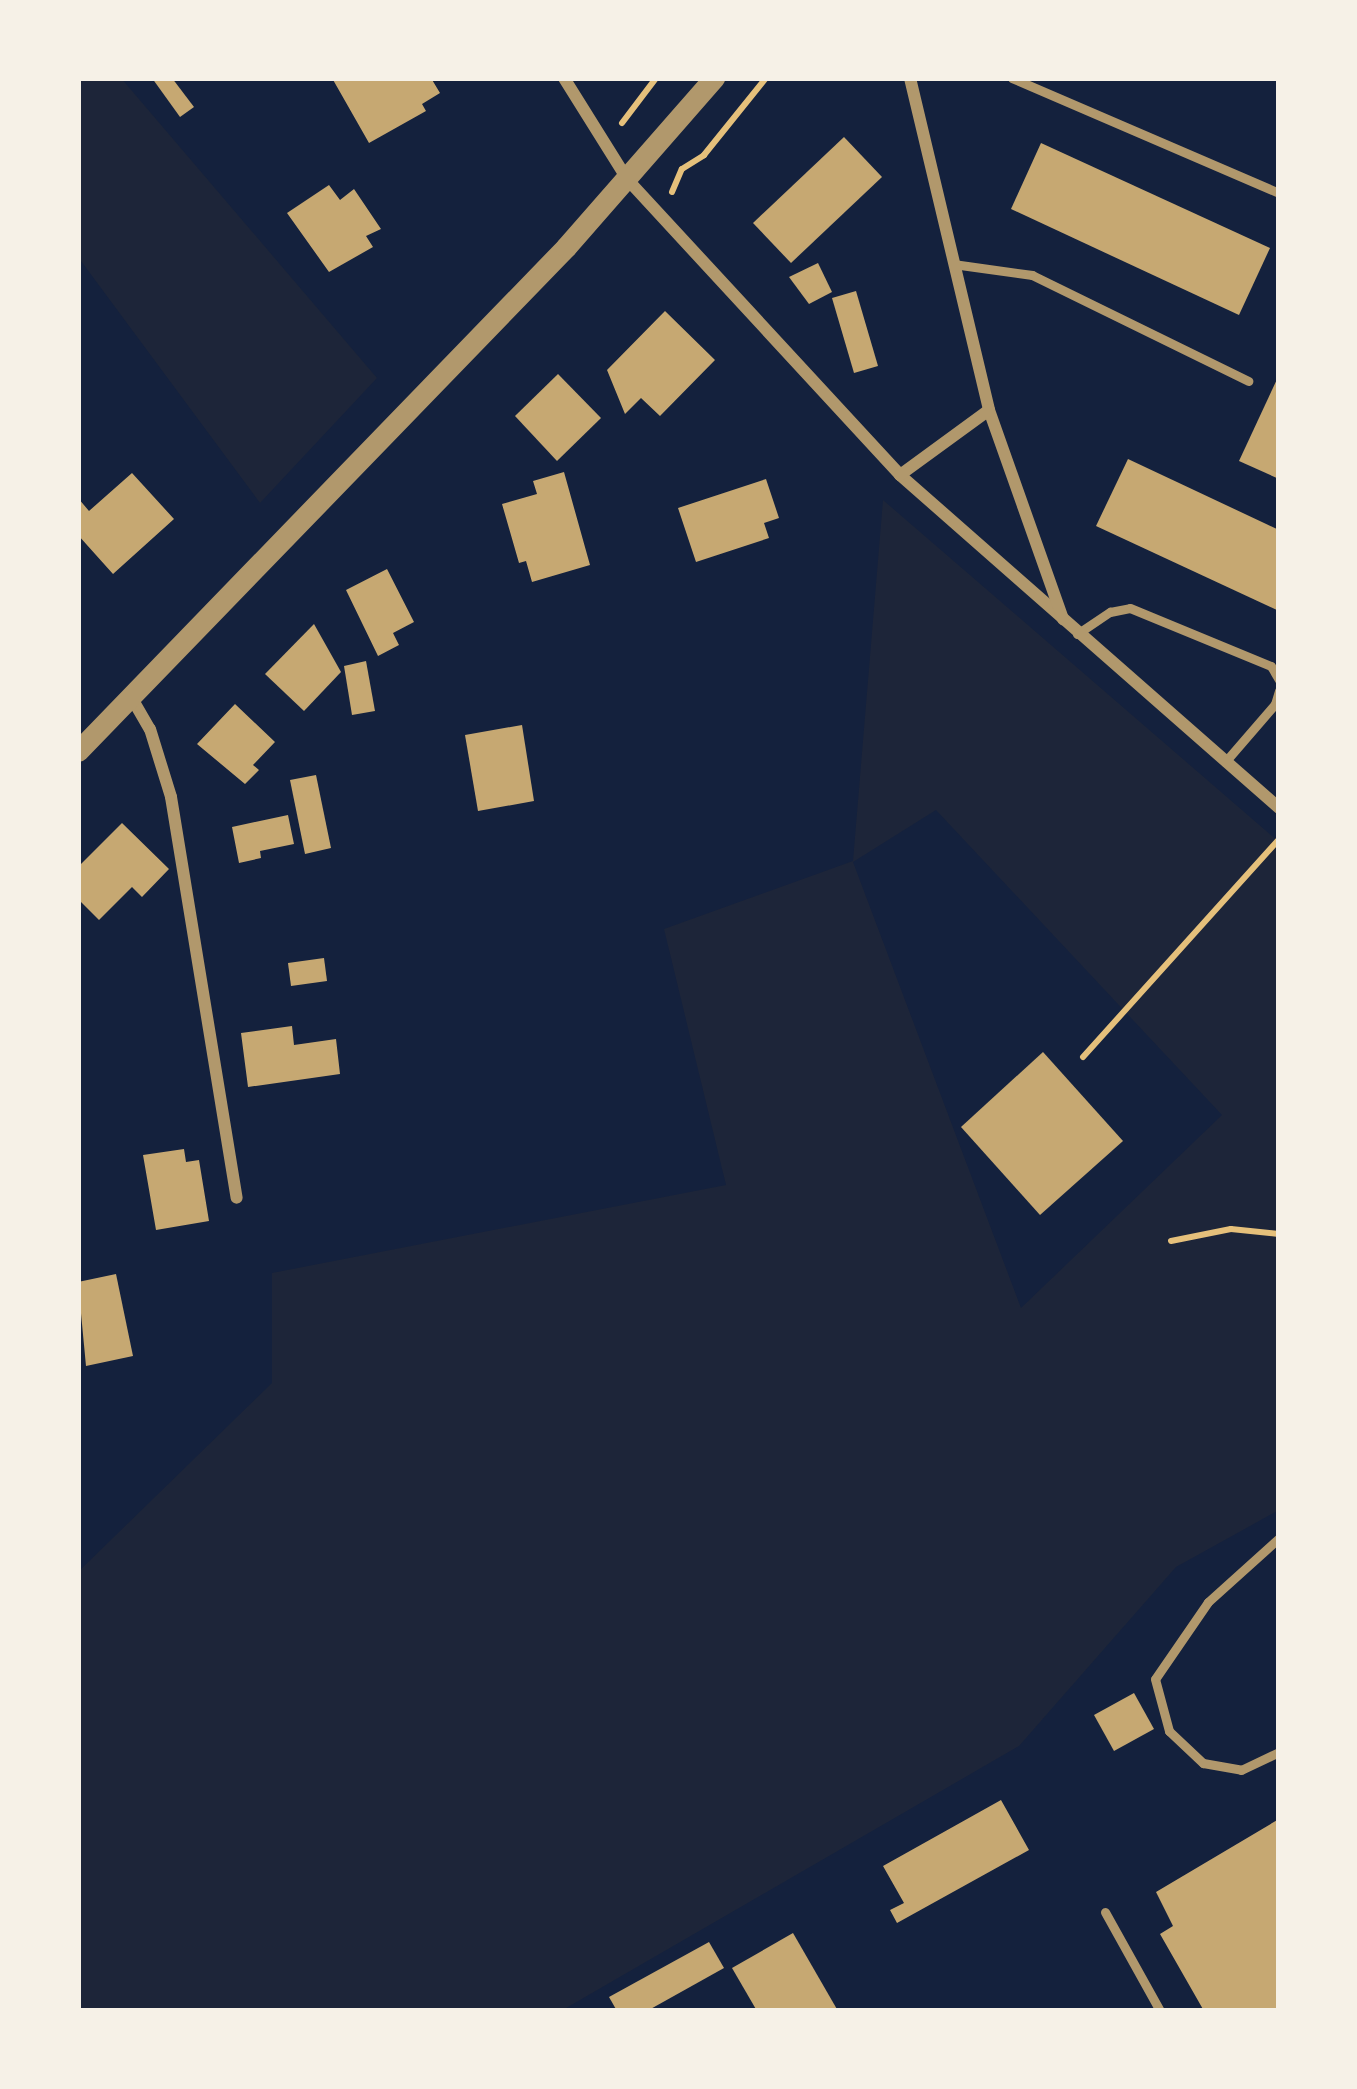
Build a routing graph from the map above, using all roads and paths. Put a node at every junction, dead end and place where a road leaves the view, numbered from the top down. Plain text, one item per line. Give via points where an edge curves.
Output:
1 (565, 78) edge
2 (714, 78) edge
3 (910, 78) edge
4 (1012, 78) edge
5 (627, 179) junction
6 (1279, 193) edge
7 (953, 264) junction
8 (1248, 381) dead end
9 (989, 410) junction
10 (900, 475) junction
11 (1065, 624) junction
12 (1077, 634) junction
13 (1279, 680) edge
14 (1279, 691) edge
15 (130, 694) junction
16 (78, 751) edge
17 (1225, 763) junction
18 (1279, 808) edge
19 (1279, 839) edge
20 (1083, 1057) dead end
21 (237, 1198) dead end
22 (1279, 1234) edge
23 (1171, 1241) dead end
24 (1279, 1538) edge
25 (1279, 1752) edge
26 (1105, 1912) dead end
27 (1160, 2011) edge

1 - 5 street
2 - 5 street
3 - 7 street
4 - 6 lane
5 - 10 street
5 - 15 street
7 - 8 lane via 1033,274
7 - 9 street
9 - 10 street
9 - 11 street
10 - 11 street
11 - 12 street
12 - 13 lane via 1130,608 1270,666
12 - 17 street
14 - 17 lane
15 - 16 street
15 - 21 street via 171,797
17 - 18 street
19 - 20 path
22 - 23 path via 1231,1229
24 - 25 lane via 1208,1602 1155,1679 1169,1731 1203,1763 1240,1770
26 - 27 lane

